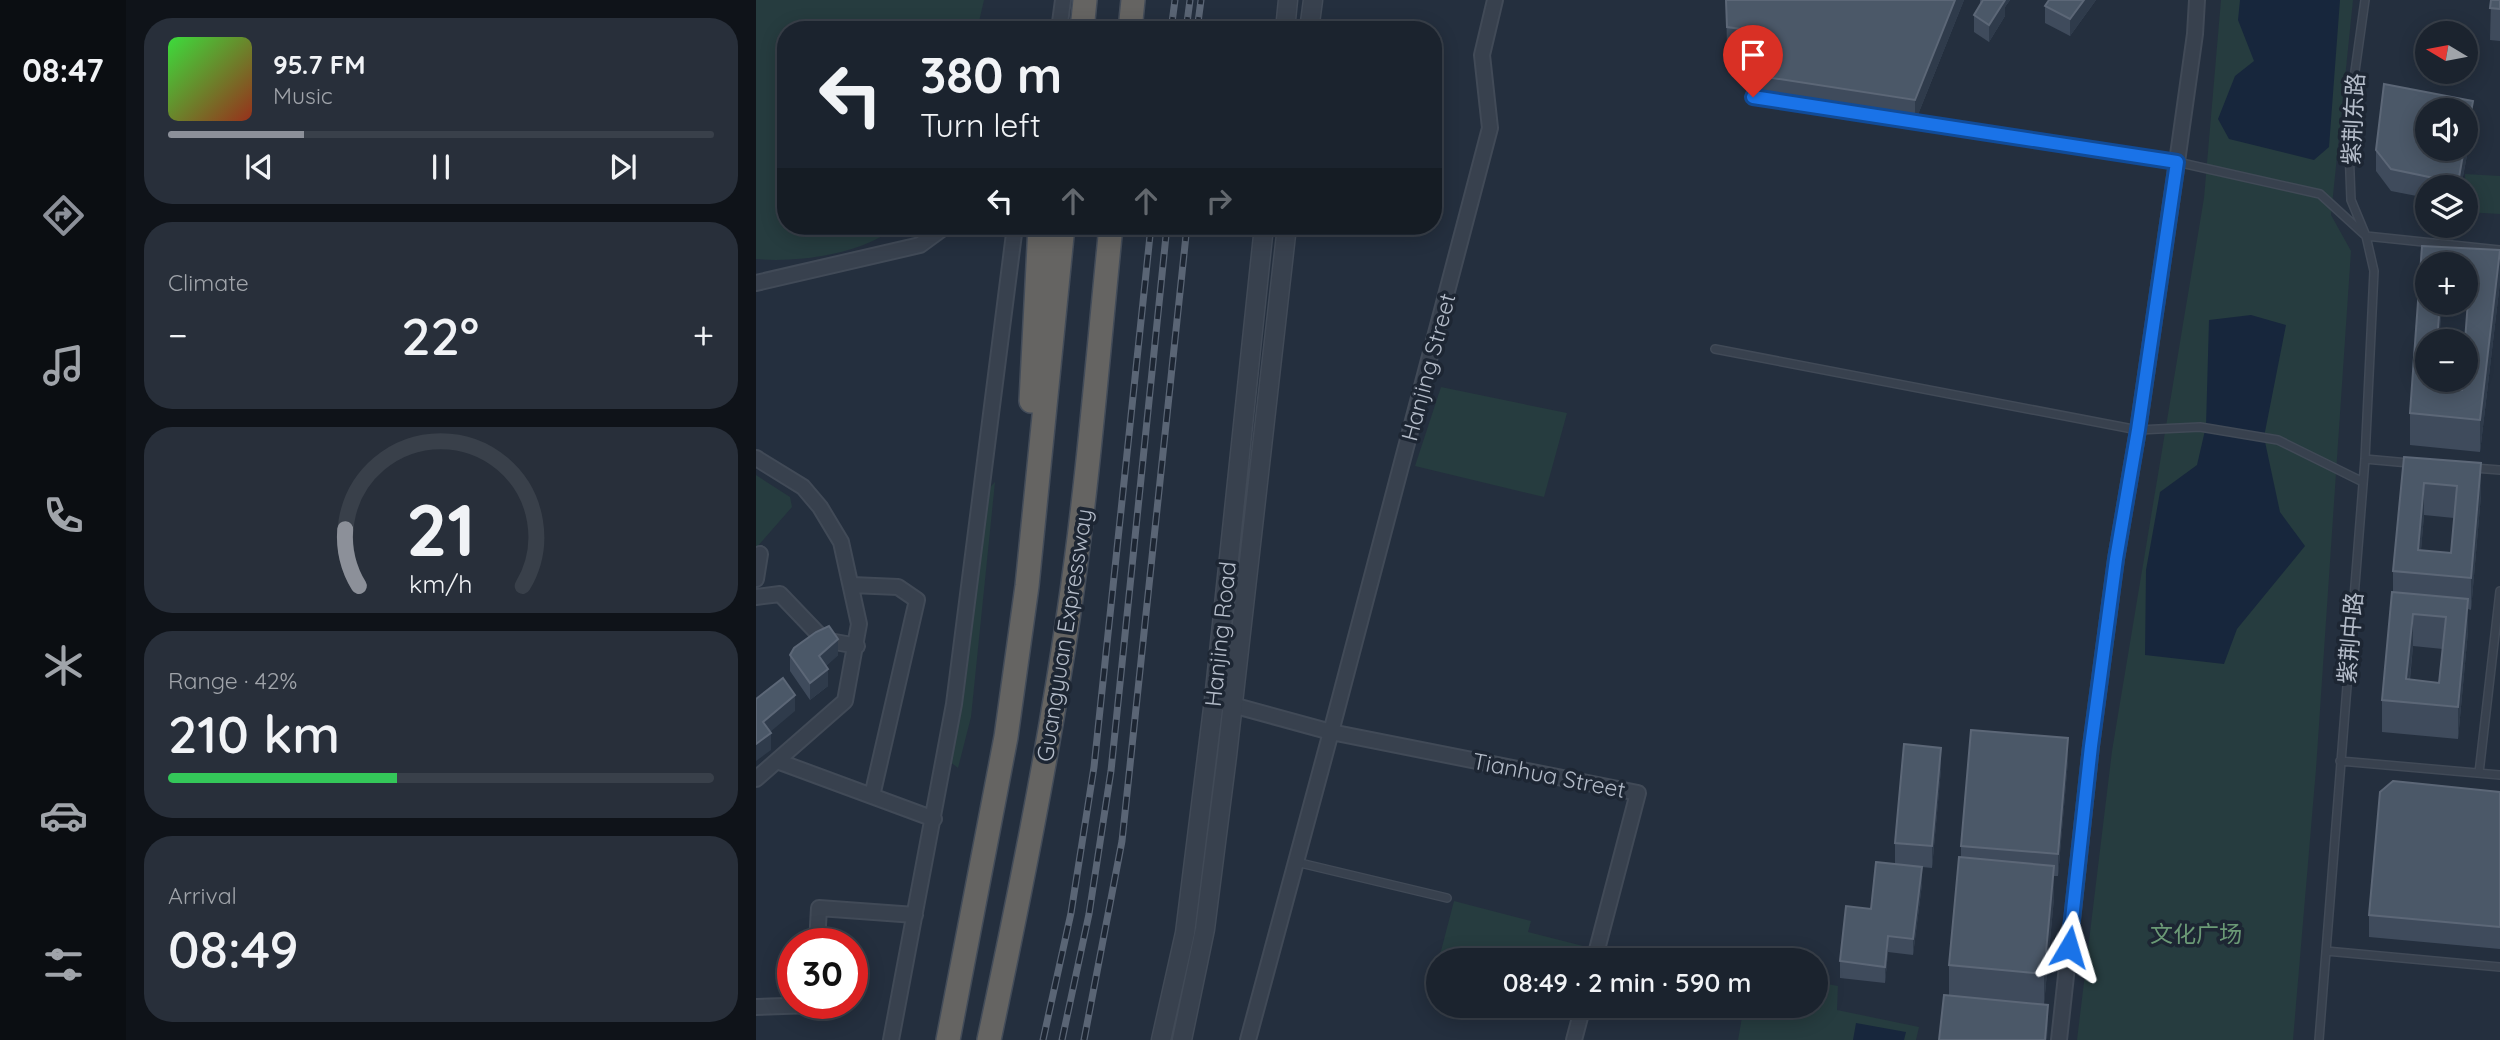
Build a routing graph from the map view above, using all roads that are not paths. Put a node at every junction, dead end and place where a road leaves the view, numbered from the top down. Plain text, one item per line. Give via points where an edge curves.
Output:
1 (1063, 0) edge
2 (1085, 0) edge
3 (1133, 0) edge
4 (1288, 0) edge
5 (1312, 0) edge
6 (1495, 0) edge
7 (2197, 0) edge
8 (2365, 0) edge
9 (1060, 21) edge
10 (1083, 21) edge
11 (1131, 21) edge
12 (1286, 21) edge
13 (1310, 21) edge
14 (1753, 97) dead end
15 (1780, 101) dead end
16 (1902, 120) dead end
17 (2177, 162) junction
18 (934, 235) edge
19 (1014, 235) edge
20 (1040, 235) edge
21 (1062, 235) edge
22 (1110, 235) edge
23 (1263, 235) edge
24 (1286, 235) edge
25 (2366, 236) junction
26 (2500, 250) edge
27 (756, 283) edge
28 (1715, 349) dead end
29 (2138, 430) junction
30 (756, 458) edge
31 (2365, 459) junction
32 (2419, 464) edge
33 (2459, 467) edge
34 (2500, 470) edge
35 (2363, 482) junction
36 (760, 554) dead end
37 (756, 579) edge
38 (852, 584) junction
39 (1027, 586) junction
40 (2500, 592) edge
41 (756, 597) edge
42 (857, 646) junction
43 (1214, 700) junction
44 (1233, 704) junction
45 (1331, 732) junction
46 (777, 761) junction
47 (2340, 761) junction
48 (2479, 774) junction
49 (2500, 775) edge
50 (756, 779) edge
51 (872, 796) junction
52 (934, 819) junction
53 (1296, 862) junction
54 (1447, 898) dead end
55 (915, 915) junction
56 (818, 928) edge
57 (1597, 948) edge
58 (2326, 951) junction
59 (2500, 967) edge
60 (777, 1006) edge
61 (756, 1007) edge
62 (1580, 1018) edge
63 (891, 1040) edge
64 (948, 1040) edge
65 (989, 1040) edge
66 (1161, 1040) edge
67 (1182, 1040) edge
68 (1248, 1040) edge
69 (1574, 1040) edge
70 (2059, 1040) edge
71 (2319, 1040) edge

1 - 9 street
2 - 10 highway
3 - 11 highway
4 - 12 street
5 - 13 street
6 - 45 street, Hanjing Street via 1482,55 1490,128
7 - 17 street
8 - 25 lane, 紫荆东路 via 2348,121 2351,200
14 - 15 lane
16 - 17 lane
17 - 25 lane via 2320,194
17 - 29 street
18 - 27 street via 920,245
19 - 52 street via 954,704
20 - 39 highway via 1026,496
21 - 39 highway, Guangyuan Expressway
22 - 65 highway, Guangyuan Expressway via 1069,611 1041,781
23 - 43 street, Hanjing Road
24 - 44 street, Hanjing Road
25 - 26 lane
25 - 31 lane, 紫荆中路 via 2374,271
28 - 29 lane
29 - 35 lane via 2200,427 2278,440
29 - 70 street via 2091,746
30 - 38 street via 803,487 820,507 841,542
31 - 32 lane
31 - 35 lane, 紫荆中路
33 - 34 lane
35 - 47 lane, 紫荆中路
36 - 37 street
38 - 42 street via 859,624
38 - 51 street via 898,587 917,600
39 - 64 highway, Guangyuan Expressway via 1006,737
40 - 48 lane
41 - 42 street via 780,594 824,640
42 - 46 street via 845,701
43 - 44 street, Tianhua Street
43 - 66 street, Hanjing Road via 1185,933
44 - 45 street, Tianhua Street
44 - 67 street, Hanjing Road via 1205,929
45 - 53 street
45 - 57 street, Tianhua Street via 1638,793
46 - 50 street
46 - 51 street
47 - 48 lane
47 - 58 lane, 紫荆中路
48 - 49 lane
51 - 52 street
52 - 55 street
53 - 54 lane
53 - 68 street
55 - 56 street via 819,908
55 - 63 street
58 - 59 lane
58 - 71 lane, 紫荆中路
60 - 61 street
62 - 69 street

